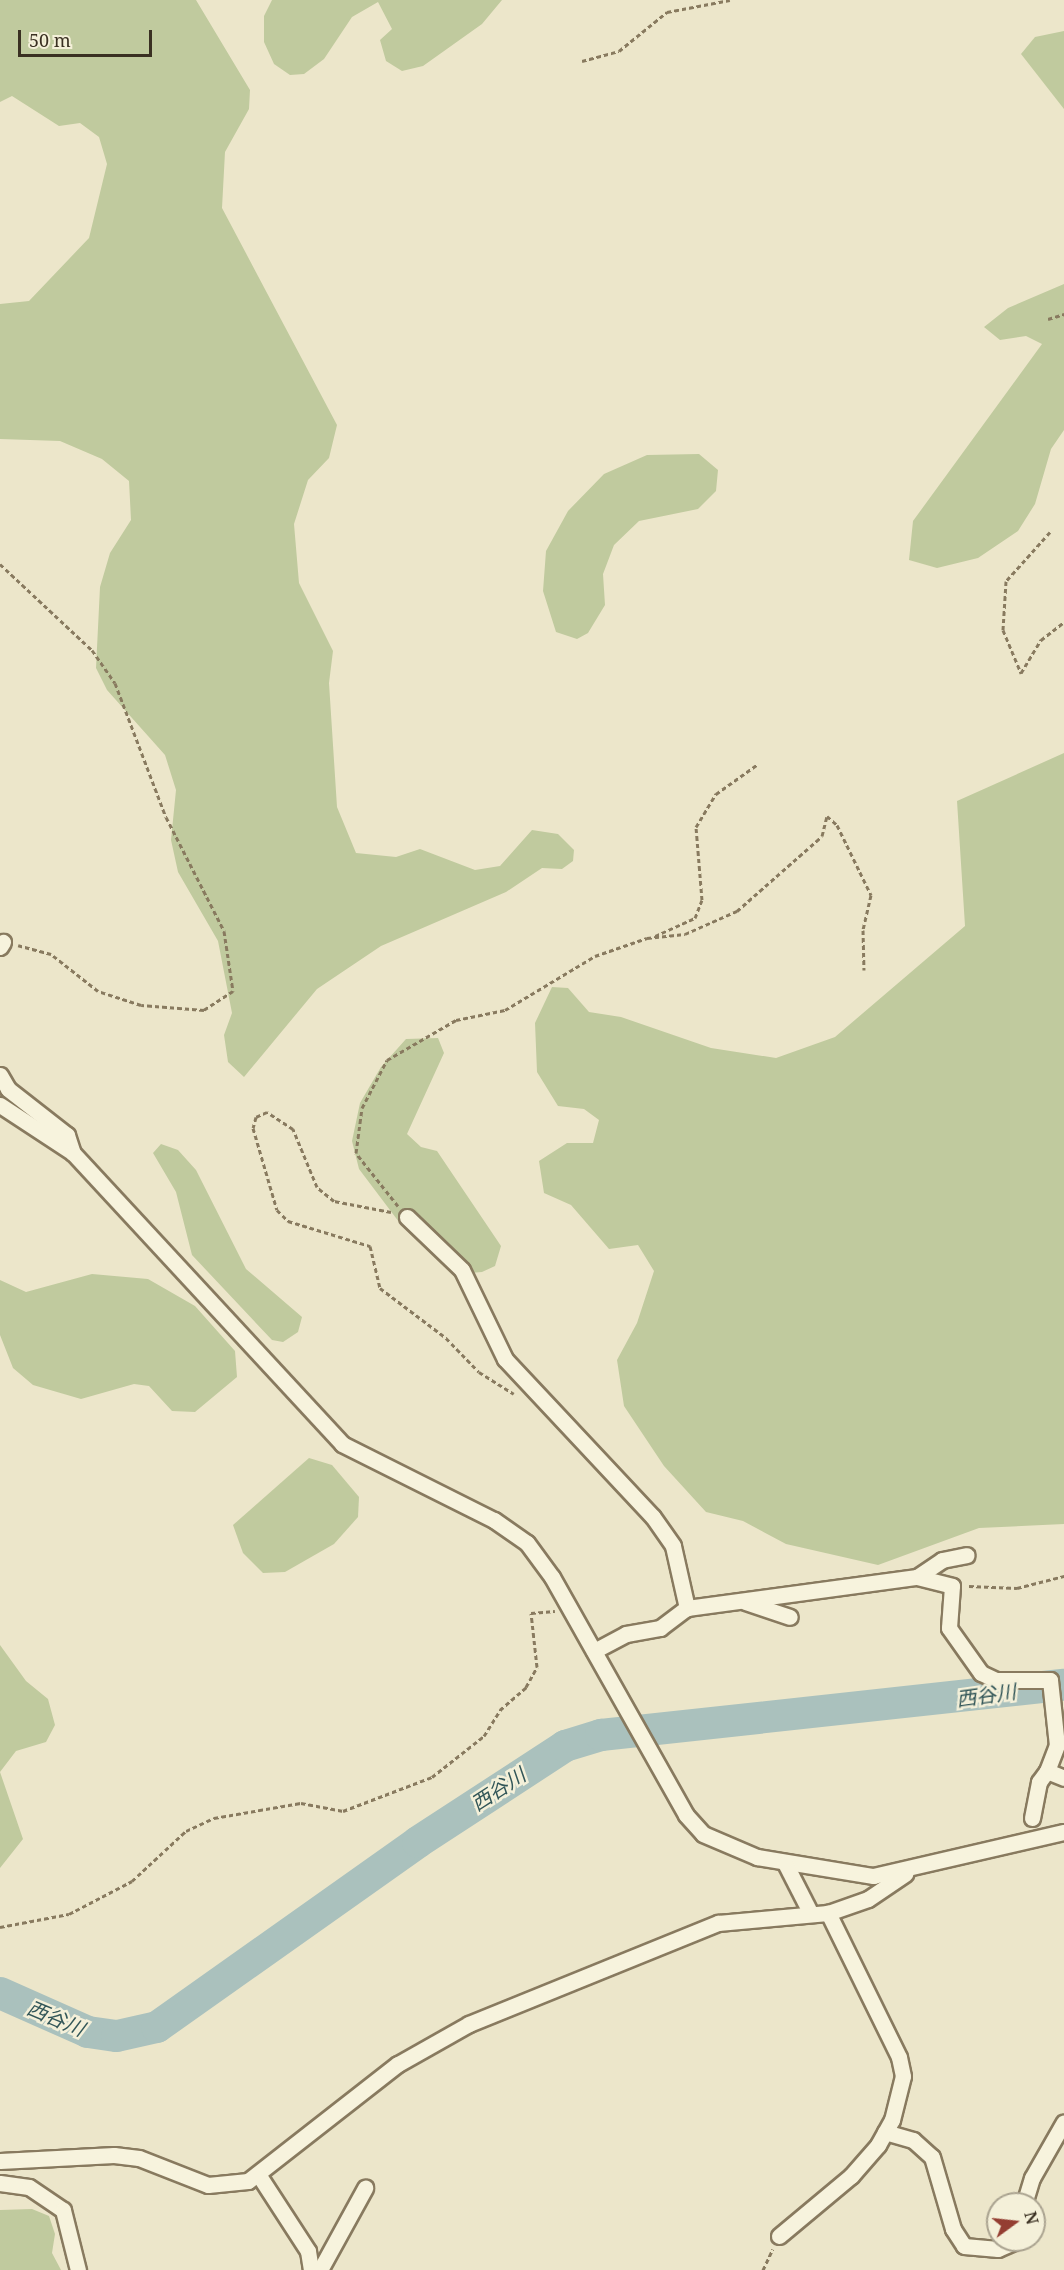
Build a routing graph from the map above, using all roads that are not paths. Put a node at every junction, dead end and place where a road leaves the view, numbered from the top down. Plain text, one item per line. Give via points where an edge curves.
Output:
1 (0, 1075) edge
2 (0, 1105) edge
3 (74, 1153) junction
4 (407, 1217) road end
5 (967, 1555) dead end
6 (916, 1577) junction
7 (745, 1602) junction
8 (687, 1608) junction
9 (789, 1617) dead end
10 (594, 1651) junction
11 (1054, 1684) edge
12 (1047, 1771) junction
13 (1064, 1778) edge
14 (1032, 1818) dead end
15 (1064, 1832) edge
16 (785, 1863) junction
17 (908, 1872) junction
18 (828, 1913) junction
19 (811, 1914) junction
20 (1064, 2122) edge
21 (885, 2132) junction
22 (0, 2161) edge
23 (258, 2174) junction
24 (0, 2183) edge
25 (365, 2188) dead end
26 (1028, 2192) edge
27 (779, 2236) road end
28 (986, 2248) edge
29 (78, 2270) edge
30 (311, 2270) edge
31 (320, 2270) edge

1 - 3 street via 8,1089 67,1135
2 - 3 street
3 - 10 street via 342,1444 494,1520 527,1543
4 - 8 street via 462,1270 505,1359 653,1517 673,1546
5 - 6 street via 942,1560
6 - 7 street
6 - 11 street via 952,1586 949,1628 981,1673 996,1680
7 - 8 street
7 - 9 street
8 - 10 street via 660,1628 626,1634
10 - 16 street via 647,1748 703,1834 724,1847
11 - 12 street via 1057,1745
12 - 13 street
12 - 14 street via 1039,1782
15 - 17 street
16 - 17 street via 873,1876
16 - 19 street
17 - 18 street via 868,1899
18 - 19 street
18 - 21 street via 899,2057 903,2076
19 - 23 street via 718,1923 469,2024 398,2064
20 - 26 street
21 - 27 street via 851,2176
21 - 28 street via 913,2140 932,2157 953,2229 963,2246
22 - 23 street via 114,2155 139,2158 208,2185 230,2186
23 - 30 street via 308,2251
24 - 29 street via 29,2187 63,2210
25 - 31 street

